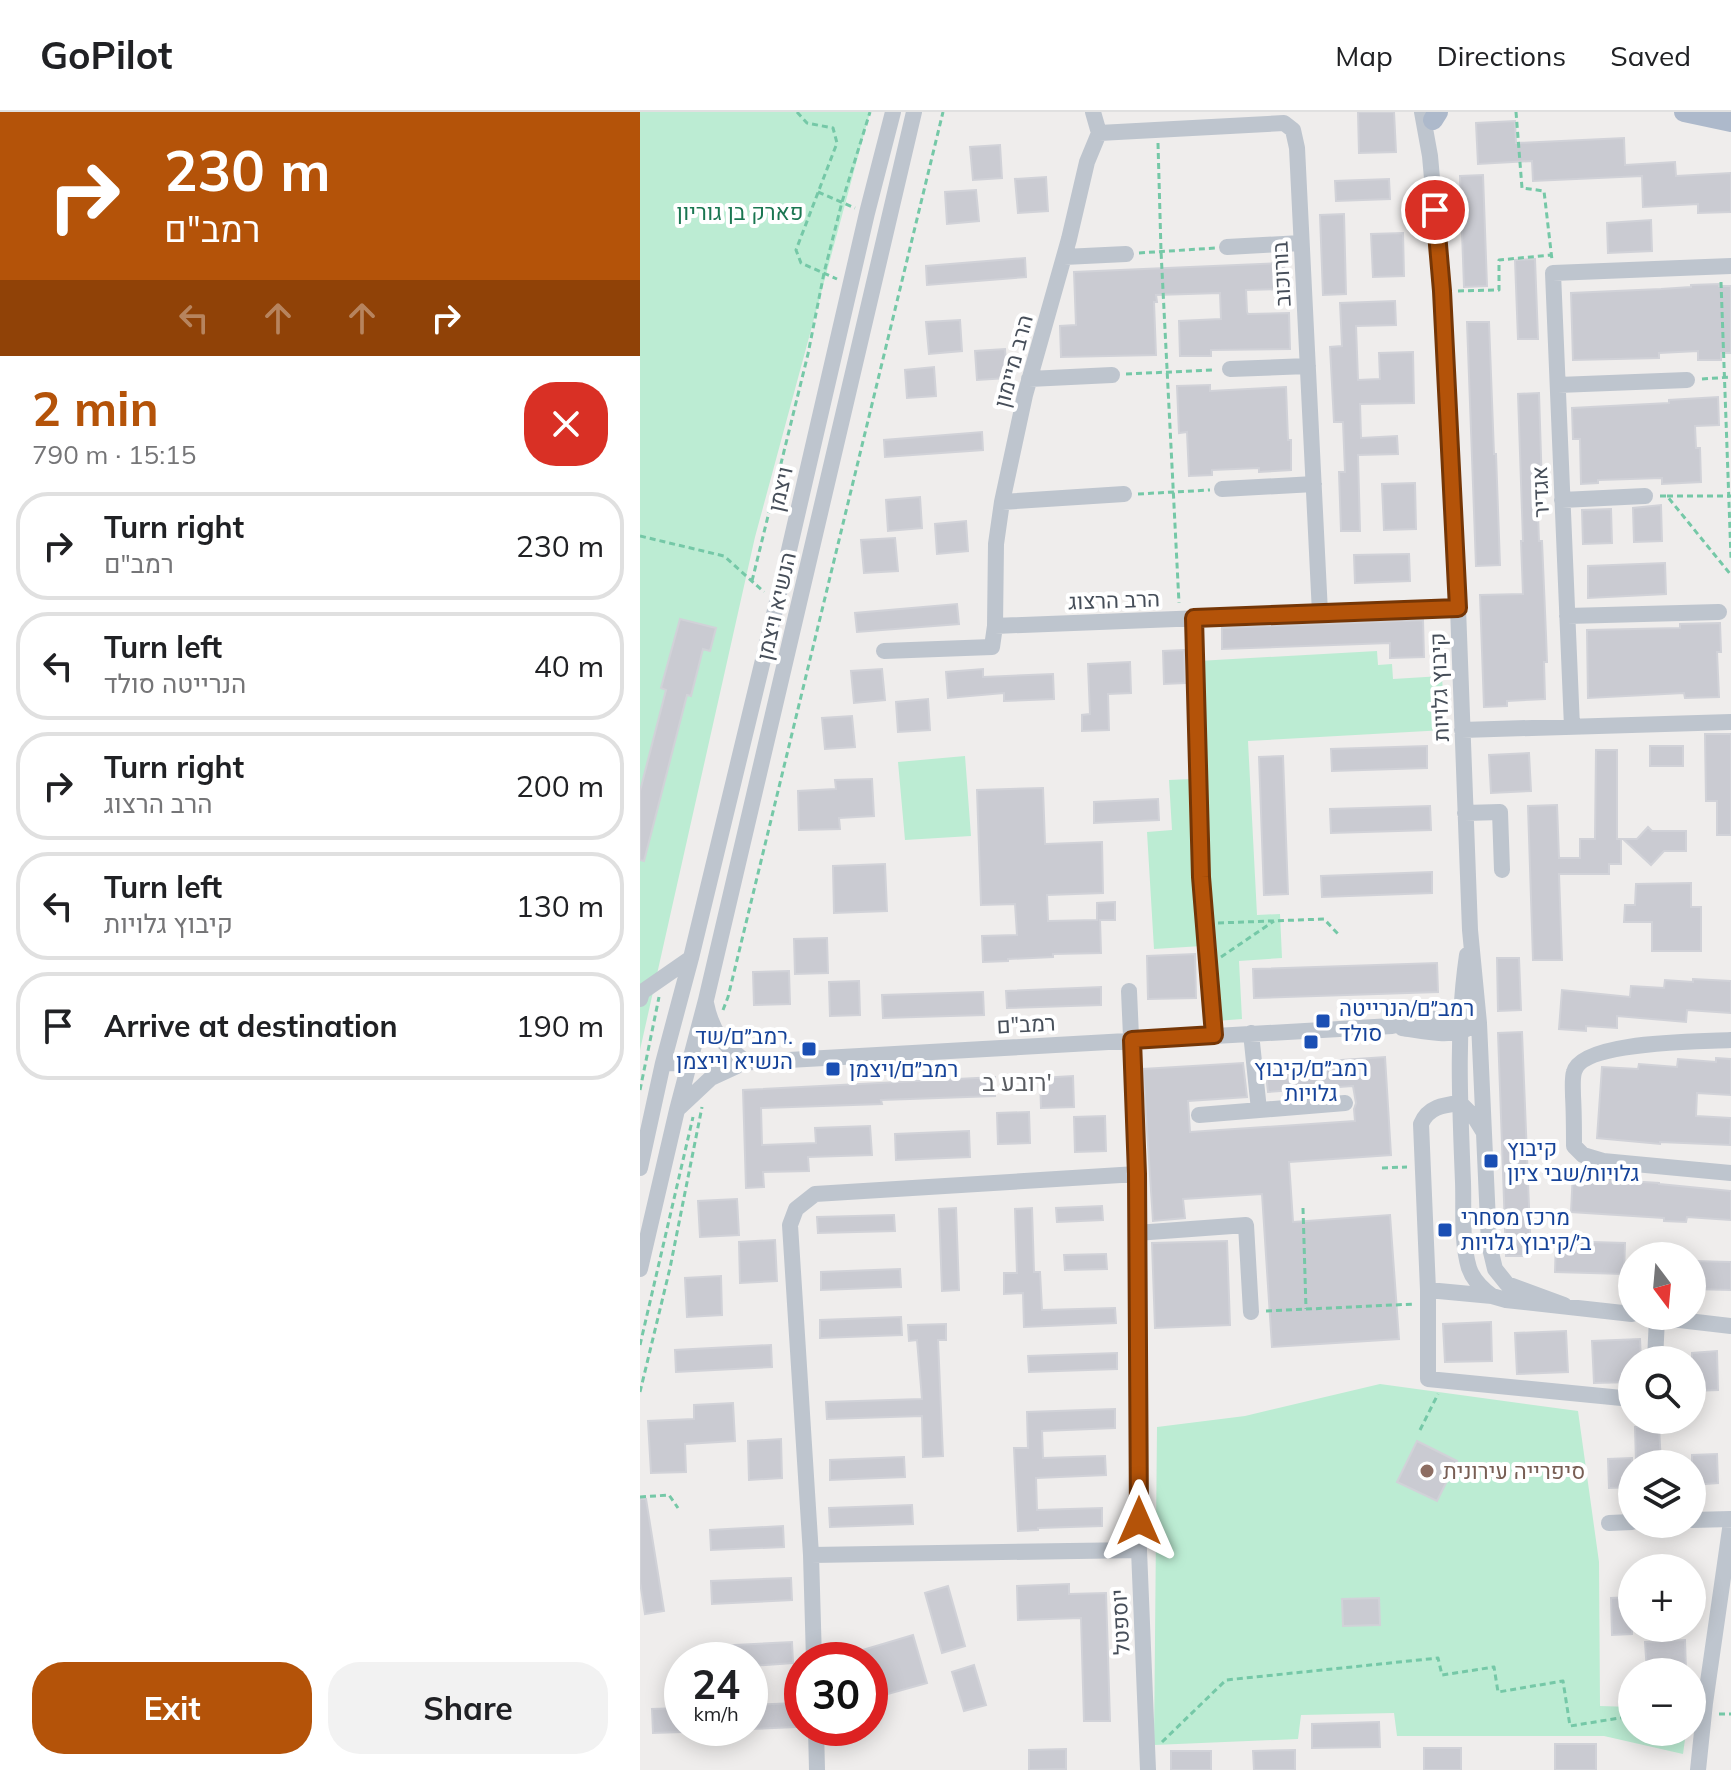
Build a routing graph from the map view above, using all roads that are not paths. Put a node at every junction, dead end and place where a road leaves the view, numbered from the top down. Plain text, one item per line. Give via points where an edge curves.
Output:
1 (893, 112) edge
2 (914, 112) edge
3 (1093, 112) edge
4 (1684, 112) edge
5 (1432, 114) edge
6 (1731, 122) edge
7 (1099, 133) junction
8 (1301, 243) junction
9 (1227, 247) road end
10 (1126, 254) road end
11 (1064, 257) junction
12 (1726, 266) edge
13 (1308, 366) junction
14 (1230, 369) road end
15 (1112, 375) road end
16 (1029, 379) junction
17 (1687, 380) road end
18 (1558, 385) junction
19 (1314, 484) junction
20 (1222, 489) road end
21 (1124, 494) road end
22 (1645, 496) road end
23 (1562, 500) junction
24 (1002, 502) junction
25 (1458, 608) junction
26 (1719, 612) dead end
27 (1320, 613) junction
28 (1567, 616) junction
29 (1187, 619) junction
30 (995, 626) junction
31 (884, 651) dead end
32 (1731, 722) edge
33 (1572, 727) junction
34 (1462, 730) junction
35 (1465, 813) junction
36 (1502, 870) dead end
37 (1470, 930) junction
38 (691, 958) junction
39 (1129, 991) dead end
40 (640, 999) edge
41 (706, 1000) junction
42 (1479, 1023) junction
43 (1460, 1025) junction
44 (1251, 1033) junction
45 (1214, 1035) junction
46 (1132, 1040) junction
47 (1731, 1040) edge
48 (746, 1062) junction
49 (663, 1063) junction
50 (690, 1064) junction
51 (1345, 1103) dead end
52 (1460, 1103) junction
53 (1259, 1110) junction
54 (685, 1114) junction
55 (1199, 1115) dead end
56 (1484, 1132) junction
57 (640, 1168) edge
58 (1731, 1173) edge
59 (1137, 1174) junction
60 (1136, 1233) junction
61 (640, 1269) edge
62 (1428, 1296) junction
63 (1492, 1296) junction
64 (1564, 1305) junction
65 (1251, 1312) road end
66 (1618, 1312) edge
67 (1706, 1323) edge
68 (1731, 1326) edge
69 (1618, 1398) edge
70 (1706, 1520) edge
71 (1731, 1520) edge
72 (1609, 1523) dead end
73 (1618, 1523) edge
74 (1139, 1550) junction
75 (811, 1555) junction
76 (813, 1642) edge
77 (816, 1746) edge
78 (1148, 1763) edge
79 (817, 1770) edge
80 (1698, 1770) edge

1 - 38 street, ויצמן
2 - 41 street, הנשיא ויצמן
3 - 7 street
4 - 6 main road
5 - 25 street, קיבוץ גלויות via 1430,156
7 - 8 street, בורוכוב via 1284,123 1293,130 1297,148
7 - 11 street, הרב מיימון
8 - 9 street
8 - 13 street, בורוכוב
10 - 11 street
11 - 16 street, הרב מיימון
12 - 18 street, אגדיר via 1553,273
13 - 14 street
13 - 19 street, בורוכוב
15 - 16 street
16 - 24 street, הרב מיימון
17 - 18 street
18 - 23 street, אגדיר
19 - 20 street
19 - 27 street, בורוכוב
21 - 24 street
22 - 23 street
23 - 28 street, אגדיר
24 - 30 street, הרב מיימון
25 - 27 street, הרב הרצוג
25 - 34 street, קיבוץ גלויות
26 - 28 street
27 - 29 street, הרב הרצוג
28 - 33 street, אגדיר
29 - 30 street, הרב הרצוג
29 - 45 street
30 - 31 street via 992,647
32 - 33 street
33 - 34 street
34 - 35 street, קיבוץ גלויות
35 - 36 street via 1500,812
35 - 37 street, קיבוץ גלויות
37 - 42 street, קיבוץ גלויות
37 - 43 street, קיבוץ גלויות
38 - 40 street via 642,992
38 - 49 street, ויצמן
39 - 46 street, יוספטל
41 - 48 street via 715,1032
41 - 50 street, הנשיא ויצמן
42 - 43 street, רמב"ם
42 - 56 street, קיבוץ גלויות
43 - 44 street, רמב"ם via 1441,1033 1392,1026
43 - 52 street, קיבוץ גלויות
44 - 45 street, רמב"ם
44 - 53 street
45 - 46 street, רמב"ם
46 - 48 street, רמב"ם
46 - 59 street, יוספטל
47 - 58 street via 1605,1051 1578,1062 1573,1073 1574,1146 1583,1155
48 - 50 street, רמב"ם
48 - 54 street via 697,1089
49 - 50 street, רמב"ם
49 - 57 street, ויצמן
50 - 54 street, הנשיא ויצמן
51 - 53 street
52 - 56 street
52 - 62 street via 1436,1108 1424,1117 1421,1132
52 - 63 street, קיבוץ גלויות via 1466,1256 1474,1279
53 - 55 street
54 - 61 street, הנשיא ויצמן
56 - 64 street, קיבוץ גלויות via 1495,1269 1507,1284
59 - 60 street, יוספטל
59 - 75 street via 815,1194 796,1209 790,1225
60 - 65 street via 1246,1225
60 - 74 street, יוספטל
62 - 63 street
62 - 69 street via 1428,1379
63 - 64 street
64 - 66 street
67 - 68 street
70 - 71 street
71 - 80 street
72 - 73 street
74 - 75 street
74 - 78 street, יוספטל
75 - 76 street
77 - 79 street

